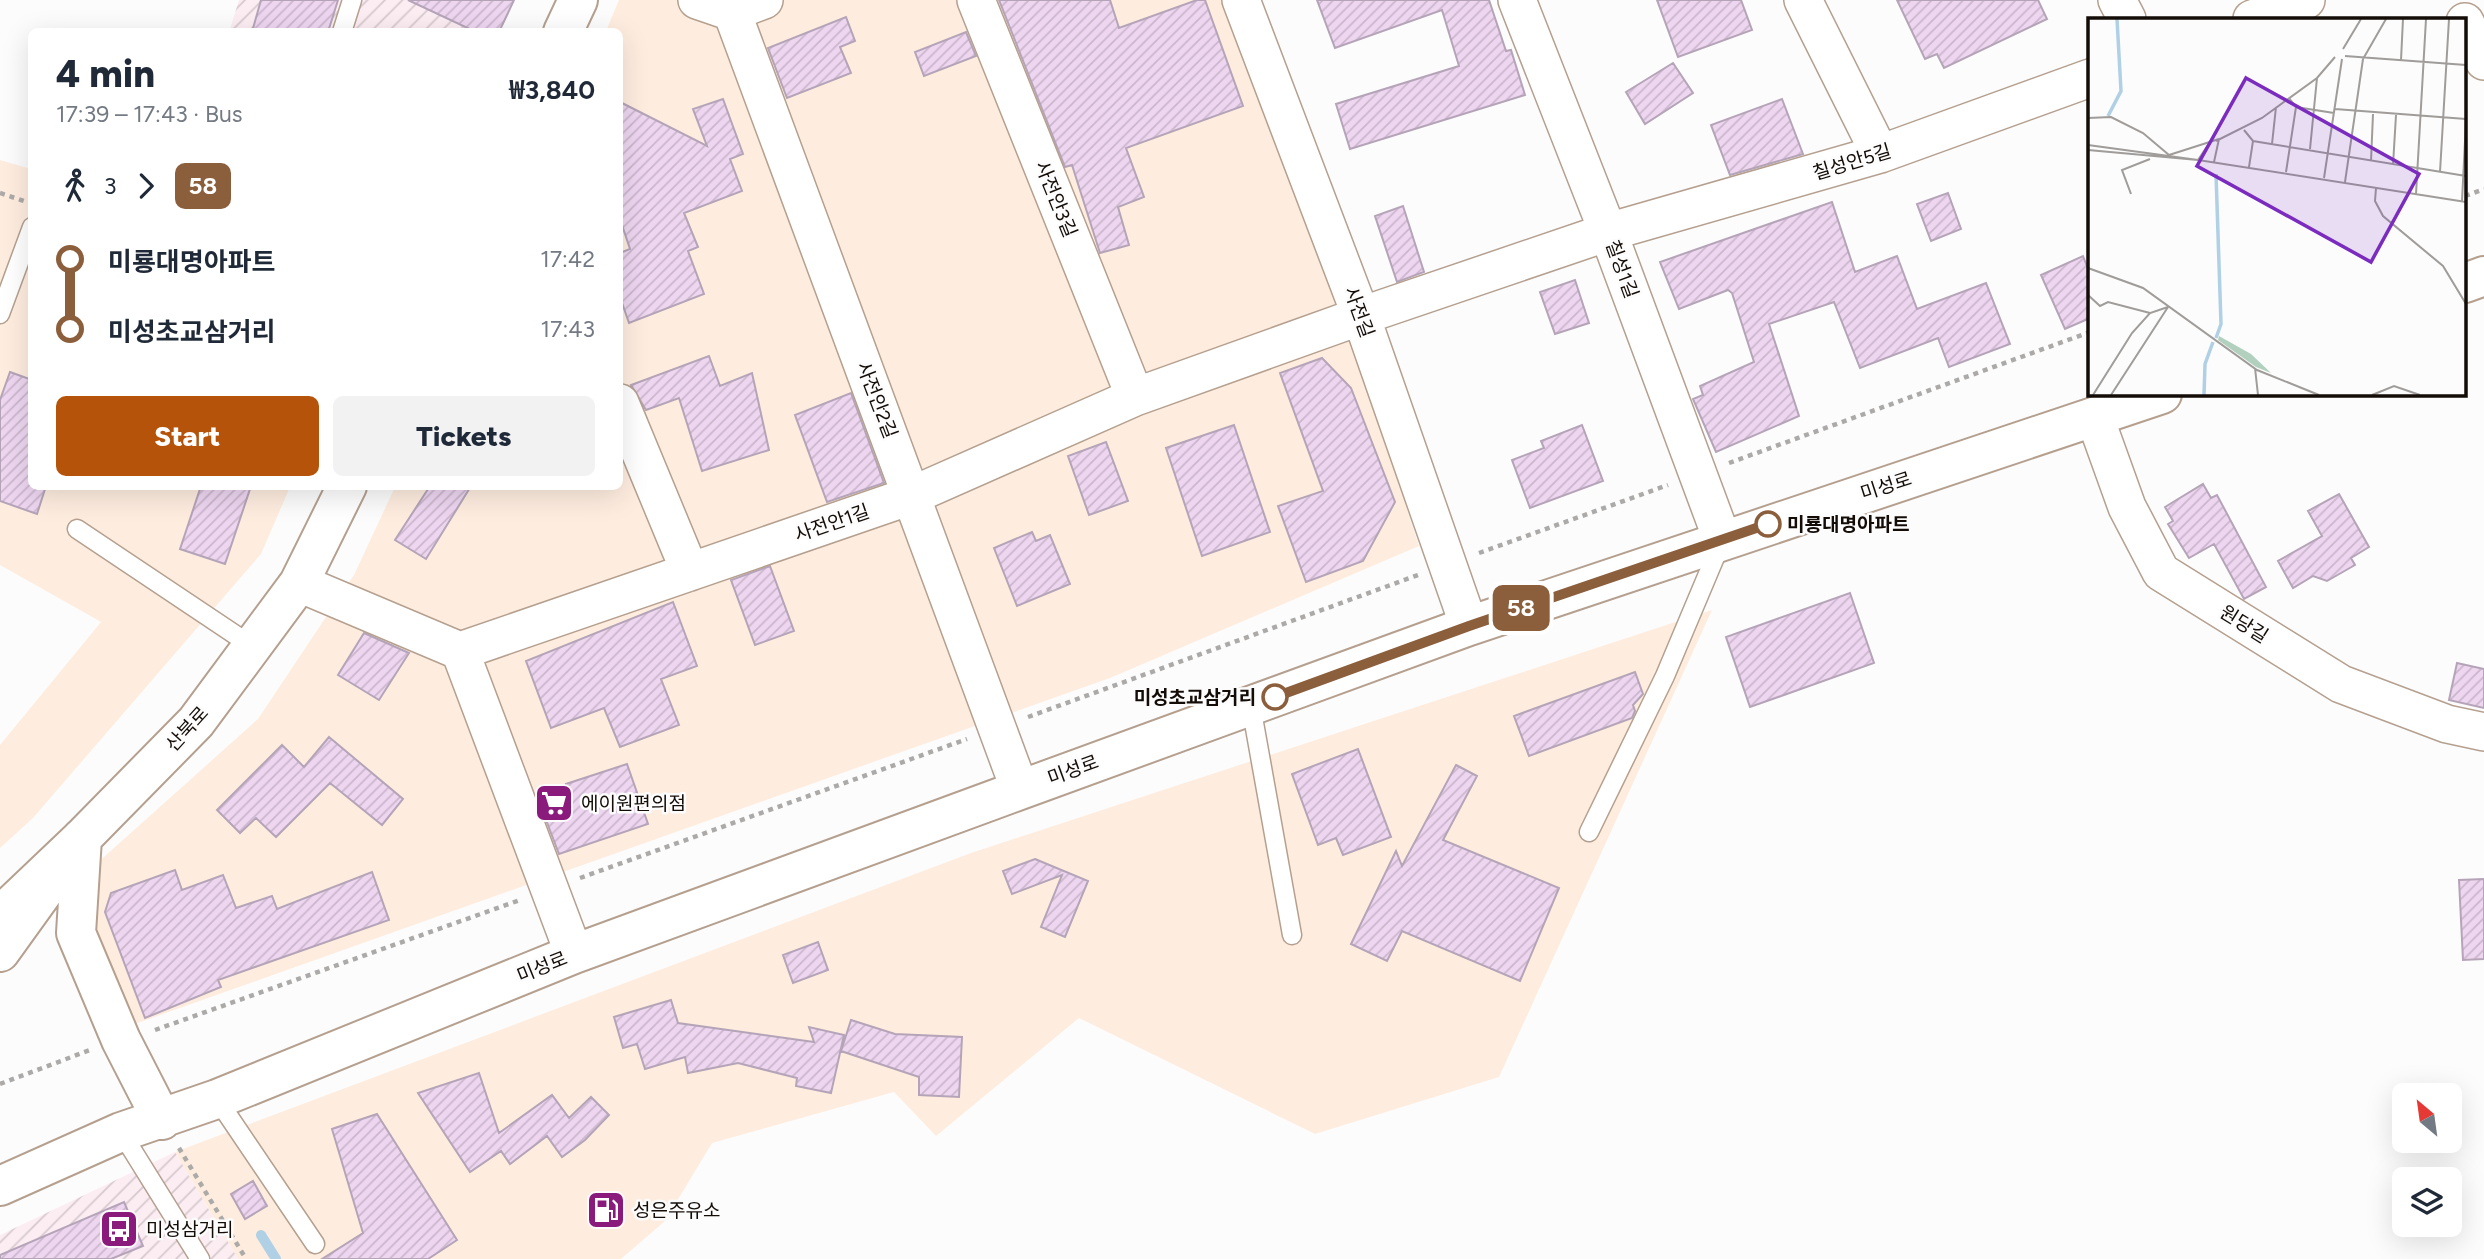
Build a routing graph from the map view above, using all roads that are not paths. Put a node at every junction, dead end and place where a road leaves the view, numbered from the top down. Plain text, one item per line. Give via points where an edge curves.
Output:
1 (352, 0) edge
2 (578, 0) edge
3 (697, 0) edge
4 (976, 0) edge
5 (1241, 0) edge
6 (1517, 0) edge
7 (1804, 0) edge
8 (2117, 0) edge
9 (2305, 0) edge
10 (2454, 0) edge
11 (748, 6) edge
12 (2126, 18) edge
13 (2255, 18) edge
14 (2463, 18) edge
15 (2466, 24) edge
16 (343, 28) edge
17 (565, 28) edge
18 (2484, 61) edge
19 (2088, 79) edge
20 (1880, 154) junction
21 (1608, 232) junction
22 (28, 238) edge
23 (2484, 276) edge
24 (2466, 283) edge
25 (0, 314) edge
26 (1361, 316) junction
27 (2156, 396) edge
28 (1135, 397) junction
29 (623, 411) edge
30 (2095, 418) junction
31 (345, 490) edge
32 (913, 495) junction
33 (77, 529) dead end
34 (1722, 539) junction
35 (690, 572) junction
36 (299, 583) junction
37 (1469, 626) junction
38 (252, 646) junction
39 (460, 651) junction
40 (1251, 706) junction
41 (2484, 732) edge
42 (1020, 790) junction
43 (1589, 832) dead end
44 (82, 838) junction
45 (0, 916) edge
46 (1292, 934) dead end
47 (0, 952) edge
48 (574, 954) junction
49 (217, 1099) junction
50 (162, 1120) junction
51 (121, 1132) junction
52 (0, 1186) edge
53 (315, 1244) dead end
54 (200, 1259) edge

1 - 16 lane
2 - 17 street
3 - 11 street
4 - 28 street, 사전안3길
5 - 26 street, 사전길
6 - 21 street, 칠성1길
7 - 20 street
8 - 12 street
9 - 13 street
10 - 14 street
11 - 32 street, 사전안2길
15 - 18 street
19 - 20 street, 칠성안5길
20 - 21 street, 칠성안5길
21 - 26 street, 칠성안5길
21 - 34 street, 칠성1길
22 - 25 lane
23 - 24 street
26 - 28 street, 사전안1길
26 - 37 street, 사전길
27 - 30 street, 미성로
28 - 32 street, 사전안1길
29 - 35 street
30 - 34 street, 미성로
30 - 41 street, 원당길 via 2127,507 2161,572 2341,684 2446,724
31 - 36 street, 산북로
32 - 35 street, 사전안1길
32 - 42 street, 사전안2길
33 - 38 lane
34 - 37 street, 미성로
34 - 43 lane via 1665,676
35 - 39 street, 사전안1길
36 - 38 street, 산북로
36 - 39 street
37 - 40 street, 미성로
38 - 44 street, 산북로 via 196,722
39 - 48 street
40 - 42 street, 미성로
40 - 46 lane
42 - 48 street, 미성로
44 - 45 street
44 - 47 street, 산북로
44 - 50 street via 76,933 121,1040
48 - 49 street, 미성로
49 - 50 street, 미성로
49 - 53 lane
50 - 51 street, 미성로
51 - 52 street, 미성로
51 - 54 lane

